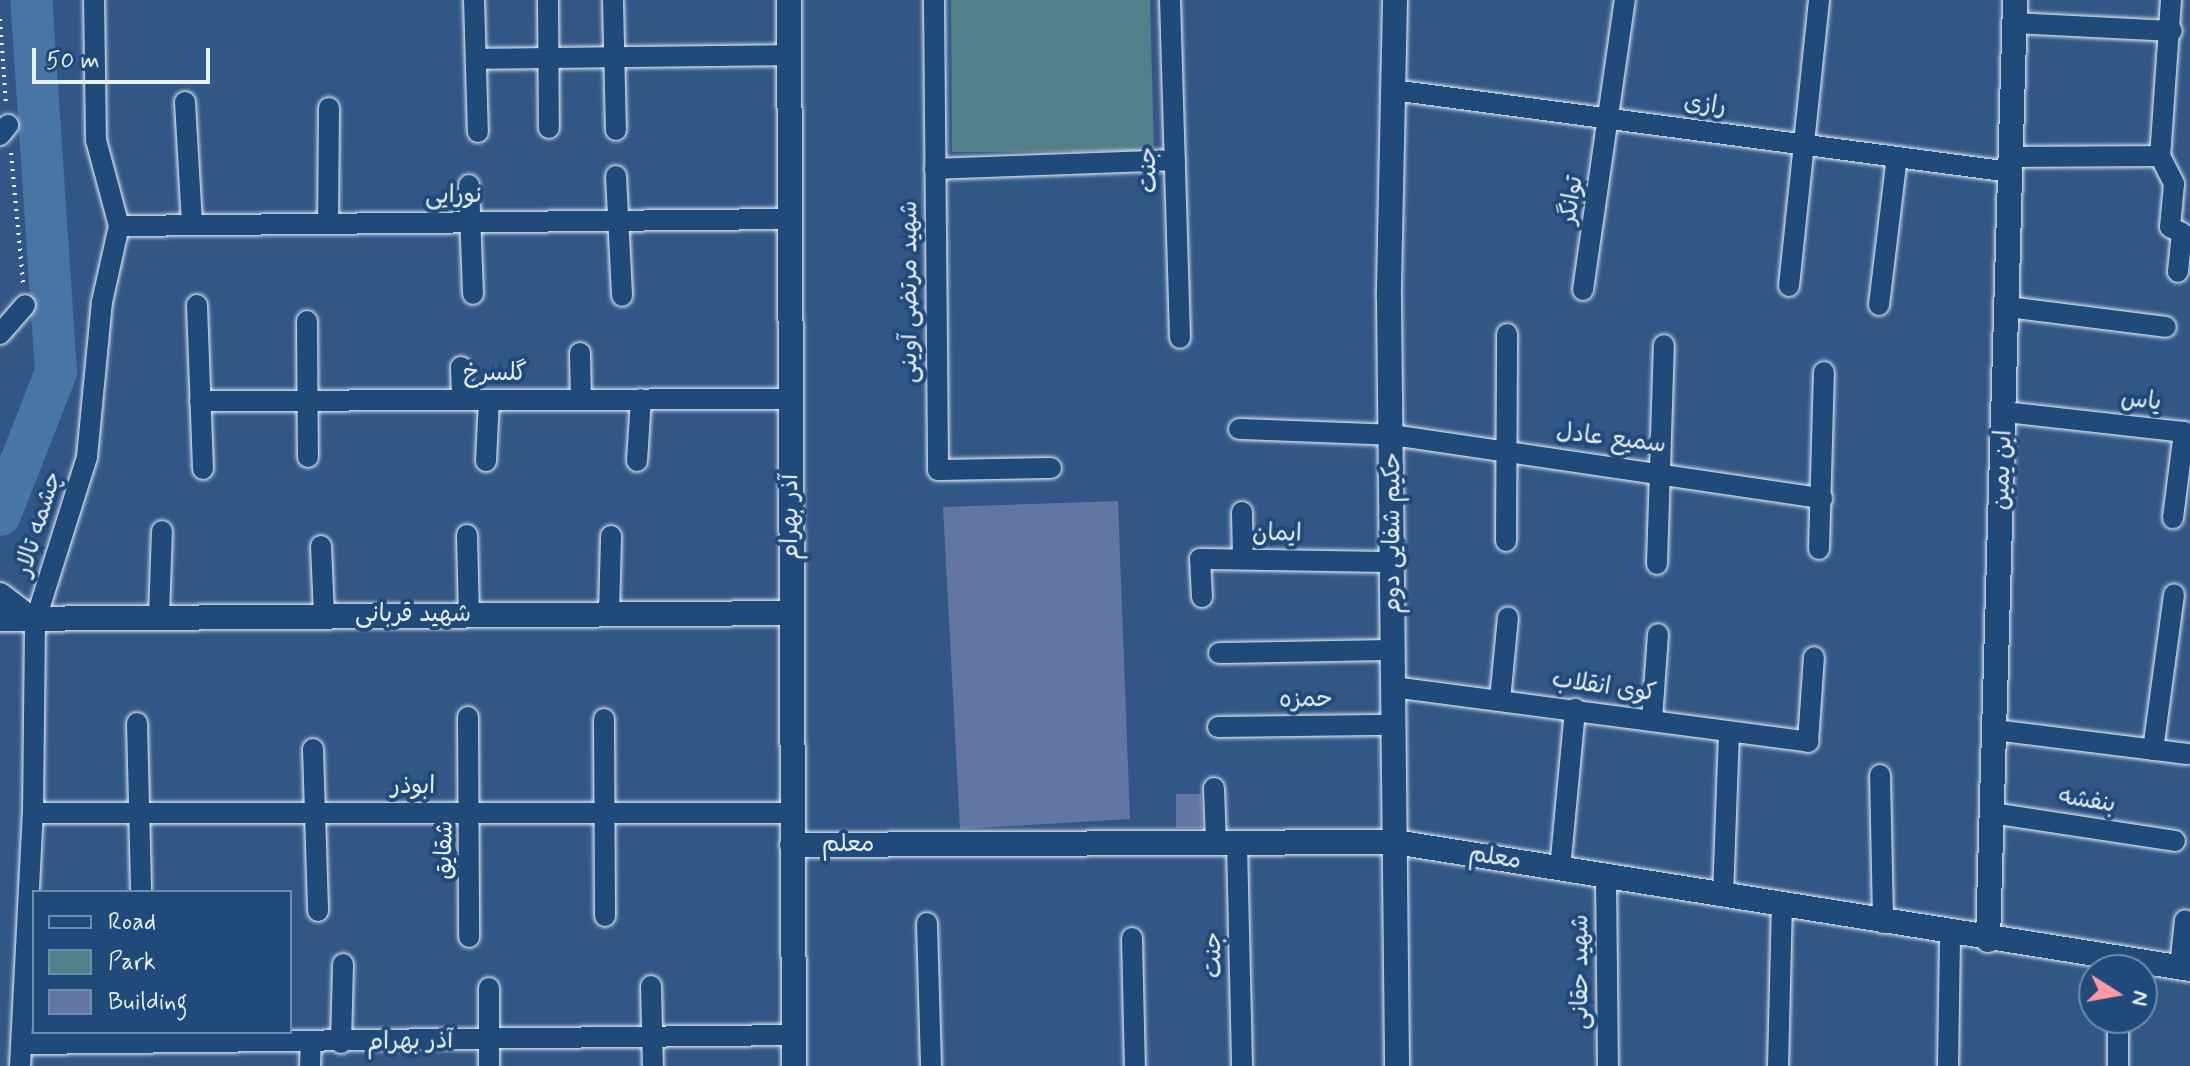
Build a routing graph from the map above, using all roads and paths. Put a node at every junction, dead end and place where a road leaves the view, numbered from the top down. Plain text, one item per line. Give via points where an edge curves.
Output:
1 (94, 0) edge
2 (474, 0) edge
3 (548, 0) edge
4 (613, 0) edge
5 (789, 0) edge
6 (934, 0) edge
7 (1170, 0) edge
8 (1395, 0) edge
9 (1625, 0) edge
10 (1819, 0) edge
11 (2171, 0) edge
12 (2014, 12) edge
13 (0, 19) edge
14 (2172, 31) junction
15 (789, 55) junction
16 (615, 57) junction
17 (548, 58) junction
18 (477, 59) junction
19 (1393, 90) junction
20 (185, 102) dead end
21 (329, 108) dead end
22 (1611, 119) junction
23 (549, 128) dead end
24 (4, 130) edge
25 (616, 130) dead end
26 (478, 132) dead end
27 (1805, 144) junction
28 (2160, 156) junction
29 (1897, 157) junction
30 (1175, 160) junction
31 (2010, 165) junction
32 (935, 169) junction
33 (616, 176) dead end
34 (469, 185) dead end
35 (790, 219) junction
36 (619, 220) junction
37 (470, 222) junction
38 (328, 224) junction
39 (192, 225) junction
40 (119, 226) junction
41 (2178, 272) dead end
42 (1789, 286) dead end
43 (1583, 290) dead end
44 (473, 294) dead end
45 (622, 296) dead end
46 (25, 305) joint
47 (197, 305) dead end
48 (1879, 305) dead end
49 (2008, 307) junction
50 (307, 321) dead end
51 (2166, 327) dead end
52 (0, 334) edge
53 (1507, 334) dead end
54 (1180, 338) dead end
55 (1664, 345) dead end
56 (580, 353) dead end
57 (461, 367) dead end
58 (1824, 372) dead end
59 (581, 399) junction
60 (641, 399) junction
61 (790, 399) junction
62 (462, 400) junction
63 (489, 400) junction
64 (200, 401) junction
65 (311, 401) junction
66 (2005, 412) junction
67 (1239, 429) dead end
68 (1393, 435) junction
69 (1506, 453) junction
70 (308, 457) dead end
71 (486, 461) dead end
72 (637, 461) dead end
73 (1051, 468) dead end
74 (203, 469) dead end
75 (1659, 470) junction
76 (1822, 498) junction
77 (1242, 512) dead end
78 (2173, 518) dead end
79 (162, 531) dead end
80 (467, 535) dead end
81 (611, 536) dead end
82 (1506, 541) dead end
83 (321, 546) dead end
84 (1819, 549) dead end
85 (1243, 559) junction
86 (1392, 562) junction
87 (1657, 564) dead end
88 (2174, 594) dead end
89 (0, 595) edge
90 (1202, 597) dead end
91 (791, 613) junction
92 (609, 614) junction
93 (469, 615) junction
94 (159, 616) junction
95 (324, 616) junction
96 (1508, 617) dead end
97 (0, 619) edge
98 (35, 622) junction
99 (1658, 634) dead end
100 (1393, 650) junction
101 (1219, 653) dead end
102 (1814, 657) dead end
103 (1393, 687) junction
104 (1500, 700) junction
105 (1575, 709) junction
106 (468, 717) dead end
107 (604, 719) dead end
108 (1652, 720) junction
109 (137, 723) dead end
110 (1394, 725) junction
111 (1218, 727) dead end
112 (1995, 730) junction
113 (1729, 732) junction
114 (313, 749) dead end
115 (2153, 750) junction
116 (2188, 754) dead end
117 (1880, 775) dead end
118 (1214, 788) dead end
119 (33, 813) junction
120 (137, 813) junction
121 (317, 813) junction
122 (472, 813) junction
123 (607, 813) junction
124 (792, 813) junction
125 (1992, 813) junction
126 (2175, 841) dead end
127 (1395, 842) junction
128 (1226, 843) junction
129 (792, 845) junction
130 (1560, 869) junction
131 (1606, 877) junction
132 (141, 890) edge
133 (1723, 896) junction
134 (1782, 906) junction
135 (318, 911) dead end
136 (605, 916) dead end
137 (2185, 920) dead end
138 (927, 923) dead end
139 (1883, 923) junction
140 (1950, 934) junction
141 (469, 937) dead end
142 (1132, 938) dead end
143 (1988, 940) junction
144 (2078, 957) edge
145 (343, 964) dead end
146 (2158, 967) edge
147 (2185, 968) edge
148 (651, 986) dead end
149 (489, 988) dead end
150 (2118, 1034) edge
151 (794, 1035) junction
152 (653, 1037) junction
153 (491, 1040) junction
154 (311, 1043) junction
155 (341, 1043) junction
156 (25, 1044) junction
157 (20, 1066) edge
158 (310, 1066) edge
159 (489, 1066) edge
160 (653, 1066) edge
161 (794, 1066) edge
162 (931, 1066) edge
163 (1135, 1066) edge
164 (1242, 1066) edge
165 (1397, 1066) edge
166 (1608, 1066) edge
167 (1778, 1066) edge
168 (1948, 1066) edge
169 (2118, 1066) edge

1 - 40 street, چشمه تالار via 96,140
2 - 18 street
3 - 17 street
4 - 16 street
5 - 15 street, آذر بهرام
6 - 32 street, شهید مرتضی آوینی
7 - 30 street, جنت
8 - 19 street, حکیم شفایی دوم
9 - 22 street, توانگر
10 - 27 street
11 - 14 street
12 - 14 street
12 - 31 street, ابن یمین
13 - 24 path
14 - 28 street
15 - 16 street
15 - 35 street, آذر بهرام
16 - 17 street
16 - 25 street
17 - 18 street
17 - 23 street
18 - 26 street
19 - 22 street, رازی
19 - 68 street, حکیم شفایی دوم
20 - 39 street
21 - 38 street
22 - 27 street, رازی
22 - 43 street, توانگر
24 - 46 path
27 - 29 street, رازی
27 - 42 street
28 - 31 street
28 - 41 street via 2174,184 2170,227 2182,233
29 - 31 street, رازی
29 - 48 street
30 - 32 street
30 - 54 street, جنت
31 - 49 street, ابن یمین
32 - 73 street, شهید مرتضی آوینی via 938,470
33 - 36 street
34 - 37 street
35 - 36 street, نورایی
35 - 61 street, آذر بهرام
36 - 37 street, نورایی
36 - 45 street
37 - 38 street, نورایی
37 - 44 street
38 - 39 street, نورایی
39 - 40 street, نورایی
40 - 98 street, چشمه تالار via 102,302 87,457
46 - 52 street
47 - 64 street
49 - 51 street
49 - 66 street, ابن یمین
50 - 65 street
53 - 69 street
55 - 75 street
56 - 59 street
57 - 62 street
58 - 76 street
59 - 60 street, گلسرخ
59 - 63 street, گلسرخ
60 - 61 street, گلسرخ
60 - 72 street
61 - 91 street, آذر بهرام
62 - 63 street, گلسرخ
62 - 65 street, گلسرخ
63 - 71 street
64 - 65 street, گلسرخ
64 - 74 street
65 - 70 street
66 - 78 street, یاس via 2184,432
66 - 112 street, ابن یمین
67 - 68 street
68 - 69 street, سمیع عادل
68 - 86 street, حکیم شفایی دوم
69 - 75 street, سمیع عادل
69 - 82 street
75 - 76 street, سمیع عادل
75 - 87 street
76 - 84 street
77 - 85 street
79 - 94 street
80 - 93 street
81 - 92 street
83 - 95 street
85 - 86 street, ایمان
85 - 90 street, ایمان via 1200,559
86 - 100 street, حکیم شفایی دوم
88 - 115 street
89 - 98 street
91 - 92 street, شهید قربانی
91 - 124 street, آذر بهرام
92 - 93 street, شهید قربانی
93 - 95 street, شهید قربانی
94 - 95 street, شهید قربانی
94 - 98 street, شهید قربانی
96 - 104 street
97 - 98 street, شهید قربانی
98 - 119 street, چشمه تالار
99 - 108 street
100 - 101 street
100 - 103 street, حکیم شفایی دوم
102 - 113 street, کوی انقلاب via 1808,742
103 - 104 street, کوی انقلاب
103 - 110 street, حکیم شفایی دوم
104 - 105 street, کوی انقلاب
105 - 108 street, کوی انقلاب
105 - 130 street
106 - 122 street, شقایق
107 - 123 street
108 - 113 street, کوی انقلاب
109 - 120 street
110 - 111 street, حمزه
110 - 127 street, حکیم شفایی دوم
112 - 115 street
112 - 125 street, ابن یمین
113 - 133 street
114 - 121 street
115 - 116 street
117 - 139 street
118 - 128 street, جنت
119 - 120 street, ابوذر
119 - 156 street, چشمه تالار
120 - 121 street, ابوذر
120 - 132 street
121 - 122 street, ابوذر
121 - 135 street
122 - 123 street, ابوذر
122 - 141 street, شقایق
123 - 124 street, ابوذر
123 - 136 street
124 - 129 street, آذر بهرام
125 - 126 street, بنفشه
125 - 143 street, ابن یمین
127 - 128 street, معلم
127 - 130 street, معلم
127 - 165 street, حکیم شفایی دوم
128 - 129 street, معلم
128 - 164 street, جنت
129 - 151 street, آذر بهرام
130 - 131 street, معلم
131 - 133 street, معلم
131 - 166 street, شهید حقانی
133 - 134 street, معلم
134 - 139 street, معلم
134 - 167 street
137 - 147 street
138 - 162 street
139 - 140 street, معلم
140 - 143 street, معلم
140 - 168 street
142 - 163 street
143 - 144 street, معلم
145 - 155 street
146 - 147 street, معلم
148 - 152 street
149 - 153 street
150 - 169 street
151 - 152 street, آذر بهرام
151 - 161 street, آذر بهرام
152 - 153 street, آذر بهرام
152 - 160 street
153 - 155 street, آذر بهرام
153 - 159 street
154 - 155 street, آذر بهرام
154 - 156 street, آذر بهرام
154 - 158 street
156 - 157 street, چشمه تالار

